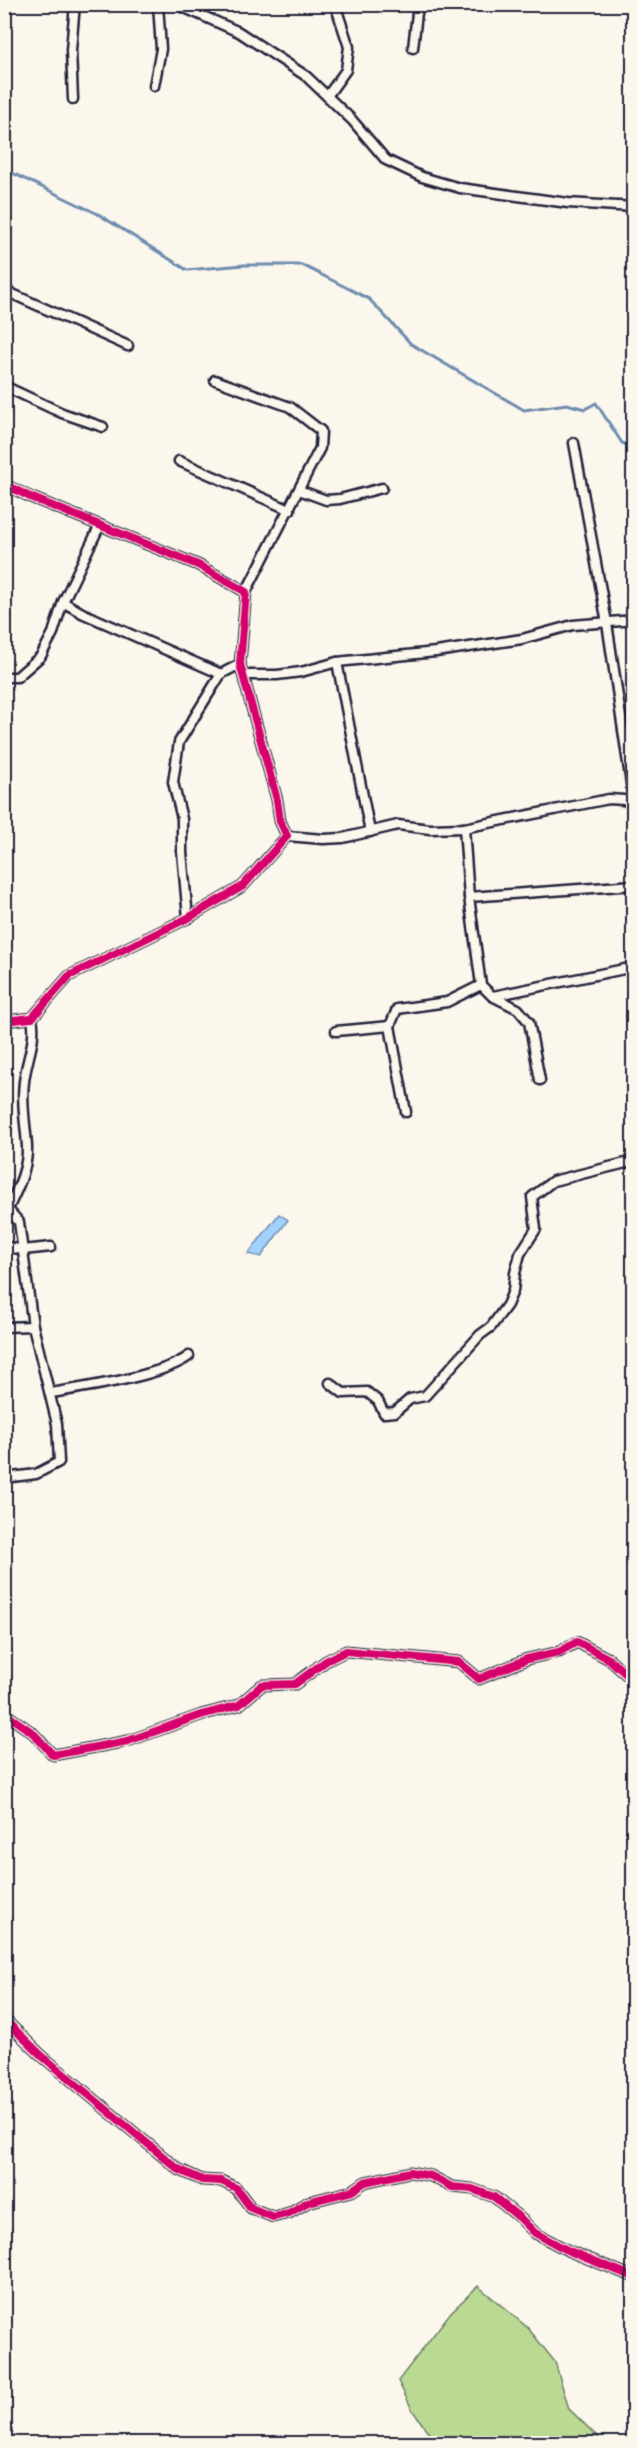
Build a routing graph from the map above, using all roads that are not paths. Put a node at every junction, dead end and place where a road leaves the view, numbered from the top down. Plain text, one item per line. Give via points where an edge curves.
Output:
1 (75, 4) edge
2 (158, 4) edge
3 (176, 4) edge
4 (335, 4) edge
5 (418, 4) edge
6 (413, 48) dead end
7 (154, 86) dead end
8 (328, 95) junction
9 (73, 99) dead end
10 (633, 207) edge
11 (6, 294) edge
12 (128, 346) dead end
13 (215, 380) dead end
14 (4, 386) edge
15 (103, 427) dead end
16 (574, 444) dead end
17 (179, 460) dead end
18 (4, 484) edge
19 (382, 488) dead end
20 (299, 490) junction
21 (290, 510) junction
22 (100, 525) junction
23 (246, 592) junction
24 (63, 602) junction
25 (633, 620) edge
26 (607, 623) junction
27 (337, 662) junction
28 (240, 664) junction
29 (221, 674) junction
30 (244, 675) junction
31 (4, 677) edge
32 (633, 805) edge
33 (464, 828) junction
34 (370, 832) junction
35 (287, 836) junction
36 (633, 885) edge
37 (469, 897) junction
38 (188, 918) junction
39 (633, 967) edge
40 (481, 985) junction
41 (492, 996) junction
42 (32, 1018) junction
43 (4, 1021) edge
44 (390, 1026) junction
45 (336, 1031) dead end
46 (540, 1080) dead end
47 (406, 1112) dead end
48 (633, 1161) edge
49 (6, 1207) edge
50 (4, 1246) edge
51 (51, 1247) dead end
52 (23, 1250) junction
53 (33, 1326) junction
54 (4, 1327) edge
55 (189, 1356) dead end
56 (330, 1383) dead end
57 (51, 1393) junction
58 (4, 1478) edge
59 (633, 1682) edge
60 (4, 1716) edge
61 (4, 2019) edge
62 (633, 2277) edge

1 - 9 street via 71,50
2 - 7 street via 161,49
3 - 8 street via 239,32
4 - 8 street via 349,47 346,70
5 - 6 street
8 - 10 street via 386,160 422,177 460,188 557,202
11 - 12 street
13 - 20 street via 290,407 321,431 320,448
14 - 15 street
16 - 26 street
17 - 21 street
18 - 22 street
19 - 20 street via 327,500
20 - 21 street
21 - 23 street
22 - 23 street via 198,565
22 - 24 street
23 - 28 street
24 - 29 street
24 - 31 street via 41,657 17,676
25 - 26 street
26 - 27 street via 573,625 522,639 436,652
26 - 32 street
27 - 30 street via 301,672
27 - 34 street
28 - 29 street
28 - 30 street
29 - 38 street via 179,741 173,783 182,819
30 - 35 street
32 - 33 street via 609,799
33 - 34 street via 398,825
33 - 37 street
34 - 35 street via 323,840
35 - 38 street via 243,886
36 - 37 street
37 - 40 street
38 - 42 street via 69,976
39 - 41 street
40 - 41 street
40 - 44 street via 447,1002 397,1009
41 - 46 street via 518,1009 529,1022
42 - 43 street
42 - 49 street via 35,1031 22,1093 27,1149 22,1179
44 - 45 street
44 - 47 street
48 - 56 street via 553,1180 532,1197 536,1229 520,1254 507,1305 491,1327 424,1396 410,1399 395,1412 384,1413 367,1392 343,1393
49 - 52 street via 19,1222
50 - 52 street
51 - 52 street
52 - 53 street
53 - 54 street
53 - 57 street
55 - 57 street via 182,1362 142,1374
57 - 58 street via 59,1462 36,1474
59 - 60 street via 609,1659 577,1642 559,1652 527,1659 479,1678 459,1662 346,1651 326,1660 295,1684 262,1685 238,1705 128,1741 53,1755 33,1733
61 - 62 street via 42,2056 178,2169 236,2188 250,2208 273,2217 308,2202 352,2191 365,2182 410,2172 494,2197 535,2234

